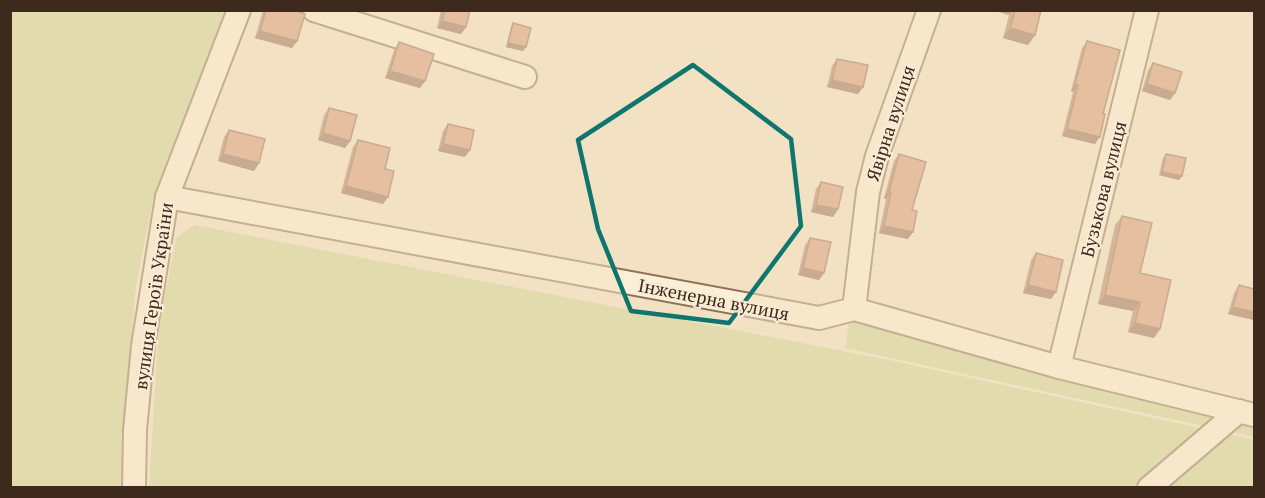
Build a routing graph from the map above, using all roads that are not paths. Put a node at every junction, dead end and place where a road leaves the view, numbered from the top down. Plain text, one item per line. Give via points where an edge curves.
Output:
1 (239, 10) edge
2 (314, 10) edge
3 (928, 10) edge
4 (1147, 10) edge
5 (525, 77) dead end
6 (167, 197) junction
7 (854, 309) junction
8 (1059, 368) junction
9 (1250, 413) edge
10 (134, 488) edge
11 (1149, 488) edge

1 - 6 street, вулиця Героїв України
2 - 5 street
3 - 7 street, Явірна вулиця via 868,192
4 - 8 street, Бузькова вулиця
6 - 7 street, Інженерна вулиця via 819,318
6 - 10 street, вулиця Героїв України via 143,346
7 - 8 street
8 - 9 street
9 - 11 street

